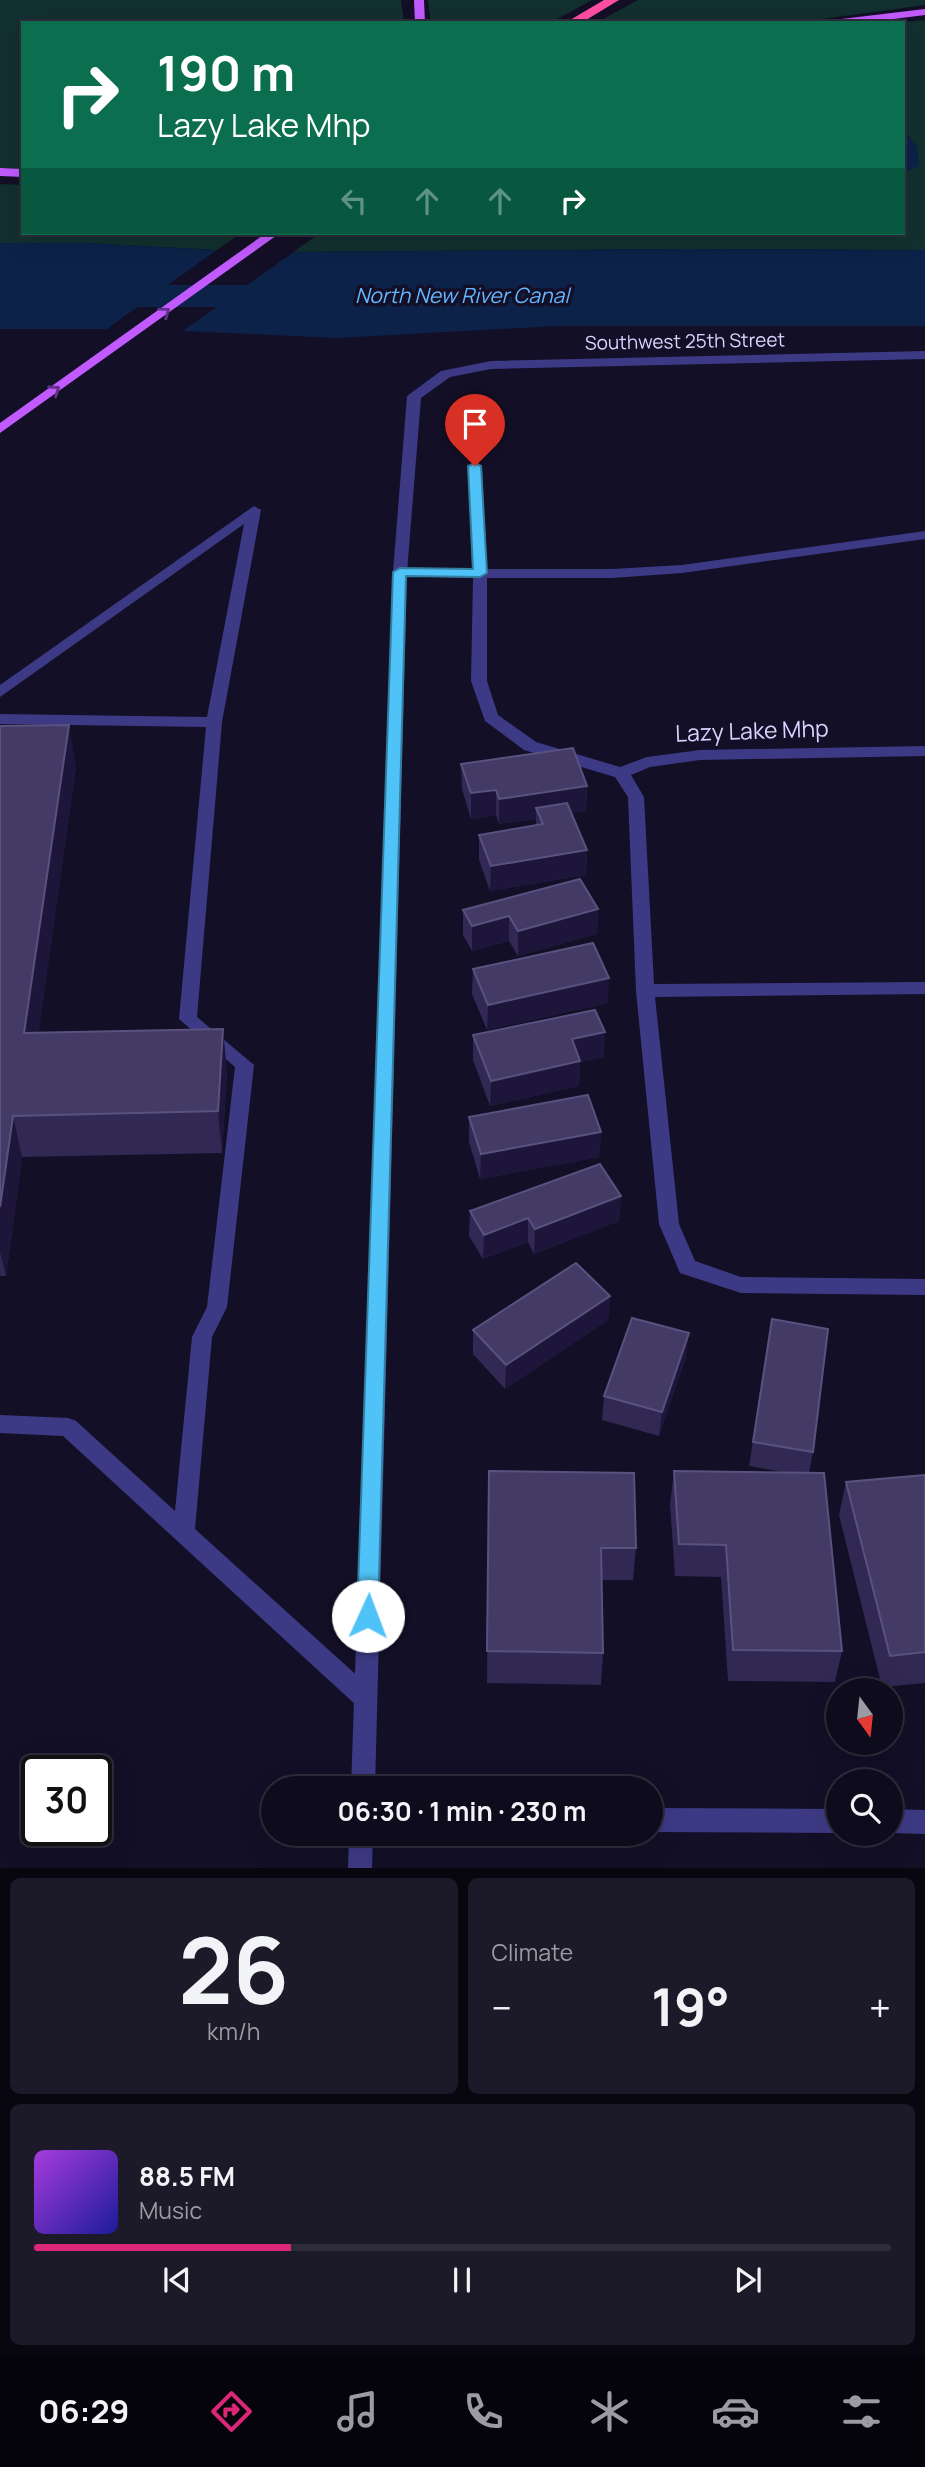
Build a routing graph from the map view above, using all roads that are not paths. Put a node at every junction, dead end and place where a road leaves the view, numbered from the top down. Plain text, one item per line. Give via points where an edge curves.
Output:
1 (419, 0) edge
2 (613, 0) edge
3 (925, 12) edge
4 (420, 21) edge
5 (574, 21) edge
6 (850, 21) edge
7 (0, 172) edge
8 (21, 173) edge
9 (271, 235) edge
10 (925, 355) edge
11 (0, 429) edge
12 (475, 466) dead end
13 (925, 535) edge
14 (400, 572) junction
15 (480, 573) junction
16 (0, 692) edge
17 (0, 719) edge
18 (214, 722) junction
19 (925, 751) edge
20 (621, 773) junction
21 (925, 988) edge
22 (645, 991) junction
23 (925, 1287) edge
24 (0, 1424) edge
25 (184, 1530) junction
26 (365, 1698) junction
27 (363, 1776) edge
28 (663, 1820) edge
29 (826, 1821) edge
30 (903, 1821) edge
31 (925, 1822) edge
32 (361, 1846) edge
33 (360, 1868) edge

1 - 4 main road
2 - 5 highway
3 - 6 main road
7 - 8 main road
11 -> 9 main road
10 - 14 street, Southwest 25th Street via 491,365 446,374 414,396
12 - 15 street
13 - 15 street via 671,570
14 - 15 street
14 - 26 street
15 - 20 street via 479,681 491,717 530,746
16 - 18 street via 254,510
17 - 18 street
18 - 25 street via 188,1019 245,1065 217,1307 202,1337
19 - 20 street, Lazy Lake Mhp via 700,755 647,762
20 - 22 street via 636,797
21 - 22 street
22 - 23 street via 670,1224 687,1267 741,1285
24 - 25 street via 68,1427
25 - 26 street
26 - 27 street
28 - 29 street
30 - 31 street
32 - 33 street

